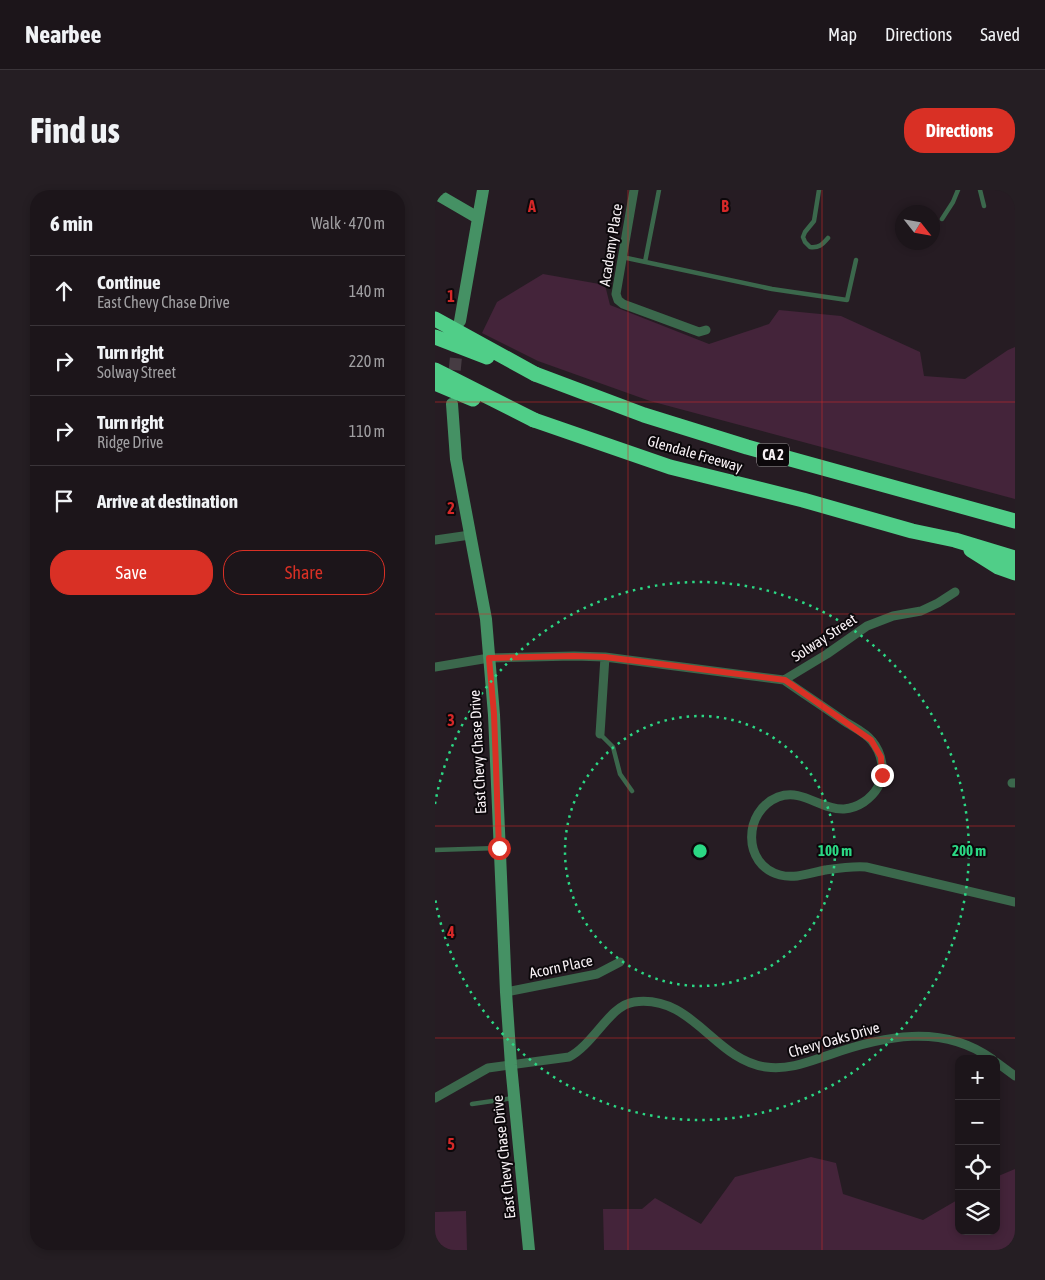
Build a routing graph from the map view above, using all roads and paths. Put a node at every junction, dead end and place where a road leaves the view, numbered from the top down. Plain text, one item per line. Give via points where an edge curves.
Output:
1 (483, 190) edge
2 (634, 190) edge
3 (659, 190) edge
4 (819, 190) edge
5 (958, 190) edge
6 (980, 190) edge
7 (435, 193) edge
8 (985, 206) dead end
9 (478, 218) junction
10 (942, 220) dead end
11 (828, 238) dead end
12 (622, 257) junction
13 (856, 260) dead end
14 (645, 262) junction
15 (435, 319) edge
16 (460, 321) tunnel mouth
17 (706, 330) dead end
18 (435, 337) edge
19 (435, 370) edge
20 (535, 374) junction
21 (435, 383) edge
22 (452, 404) tunnel mouth
23 (534, 420) junction
24 (1015, 521) edge
25 (470, 535) junction
26 (435, 540) edge
27 (955, 540) junction
28 (1015, 558) edge
29 (1015, 573) edge
30 (955, 592) dead end
31 (605, 657) junction
32 (489, 658) junction
33 (435, 667) edge
34 (785, 680) junction
35 (600, 734) joint
36 (631, 791) dead end
37 (499, 848) junction
38 (435, 850) edge
39 (1015, 902) edge
40 (620, 962) dead end
41 (505, 992) junction
42 (985, 1055) edge
43 (511, 1065) junction
44 (1000, 1065) edge
45 (1015, 1076) edge
46 (435, 1098) edge
47 (514, 1098) junction
48 (472, 1104) dead end
49 (529, 1250) edge

1 - 9 main road
2 - 12 street, Academy Place
3 - 14 lane
4 - 11 lane via 813,221 803,237 810,247 817,248
5 - 10 lane
6 - 8 lane
7 - 9 main road
9 - 16 main road
12 - 14 lane
12 - 17 street, Academy Place via 616,294 618,300 699,332
13 - 14 lane via 847,300 772,289
15 - 20 highway, bridge
18 - 20 highway, Glendale Freeway / CA 2, bridge
19 - 23 highway, Glendale Freeway / CA 2, bridge
20 - 24 highway, Glendale Freeway / CA 2 via 643,415 747,448
21 - 23 highway, bridge
22 - 25 main road, East Chevy Chase Drive via 456,459
23 - 27 highway, Glendale Freeway / CA 2 via 670,467
25 - 26 street
25 - 32 main road, East Chevy Chase Drive via 486,619
27 - 28 highway, Glendale Freeway / CA 2
27 - 29 highway via 998,567
30 - 34 street, Solway Street via 921,611 893,616 867,626
31 - 32 street, Solway Street
31 - 34 street, Solway Street
31 - 35 street
32 - 33 street, Solway Street
32 - 37 main road, East Chevy Chase Drive
34 - 39 street via 871,740 881,757 882,775 869,799 851,808 835,809 795,795 779,797 763,807 753,822 751,839 756,855 767,869 790,877 848,866 866,867
35 - 36 lane via 613,747 620,774
37 - 38 lane
37 - 41 main road, East Chevy Chase Drive
40 - 41 street, Acorn Place via 597,974
41 - 43 main road, East Chevy Chase Drive
42 - 43 street, Chevy Oaks Drive via 949,1039 910,1035 862,1043 799,1066 767,1067 734,1055 684,1014 667,1005 633,1002 615,1011 590,1041 569,1057
43 - 46 street, Chevy Oaks Drive via 485,1070
43 - 47 main road, East Chevy Chase Drive
44 - 45 street
47 - 48 lane
47 - 49 main road, East Chevy Chase Drive

